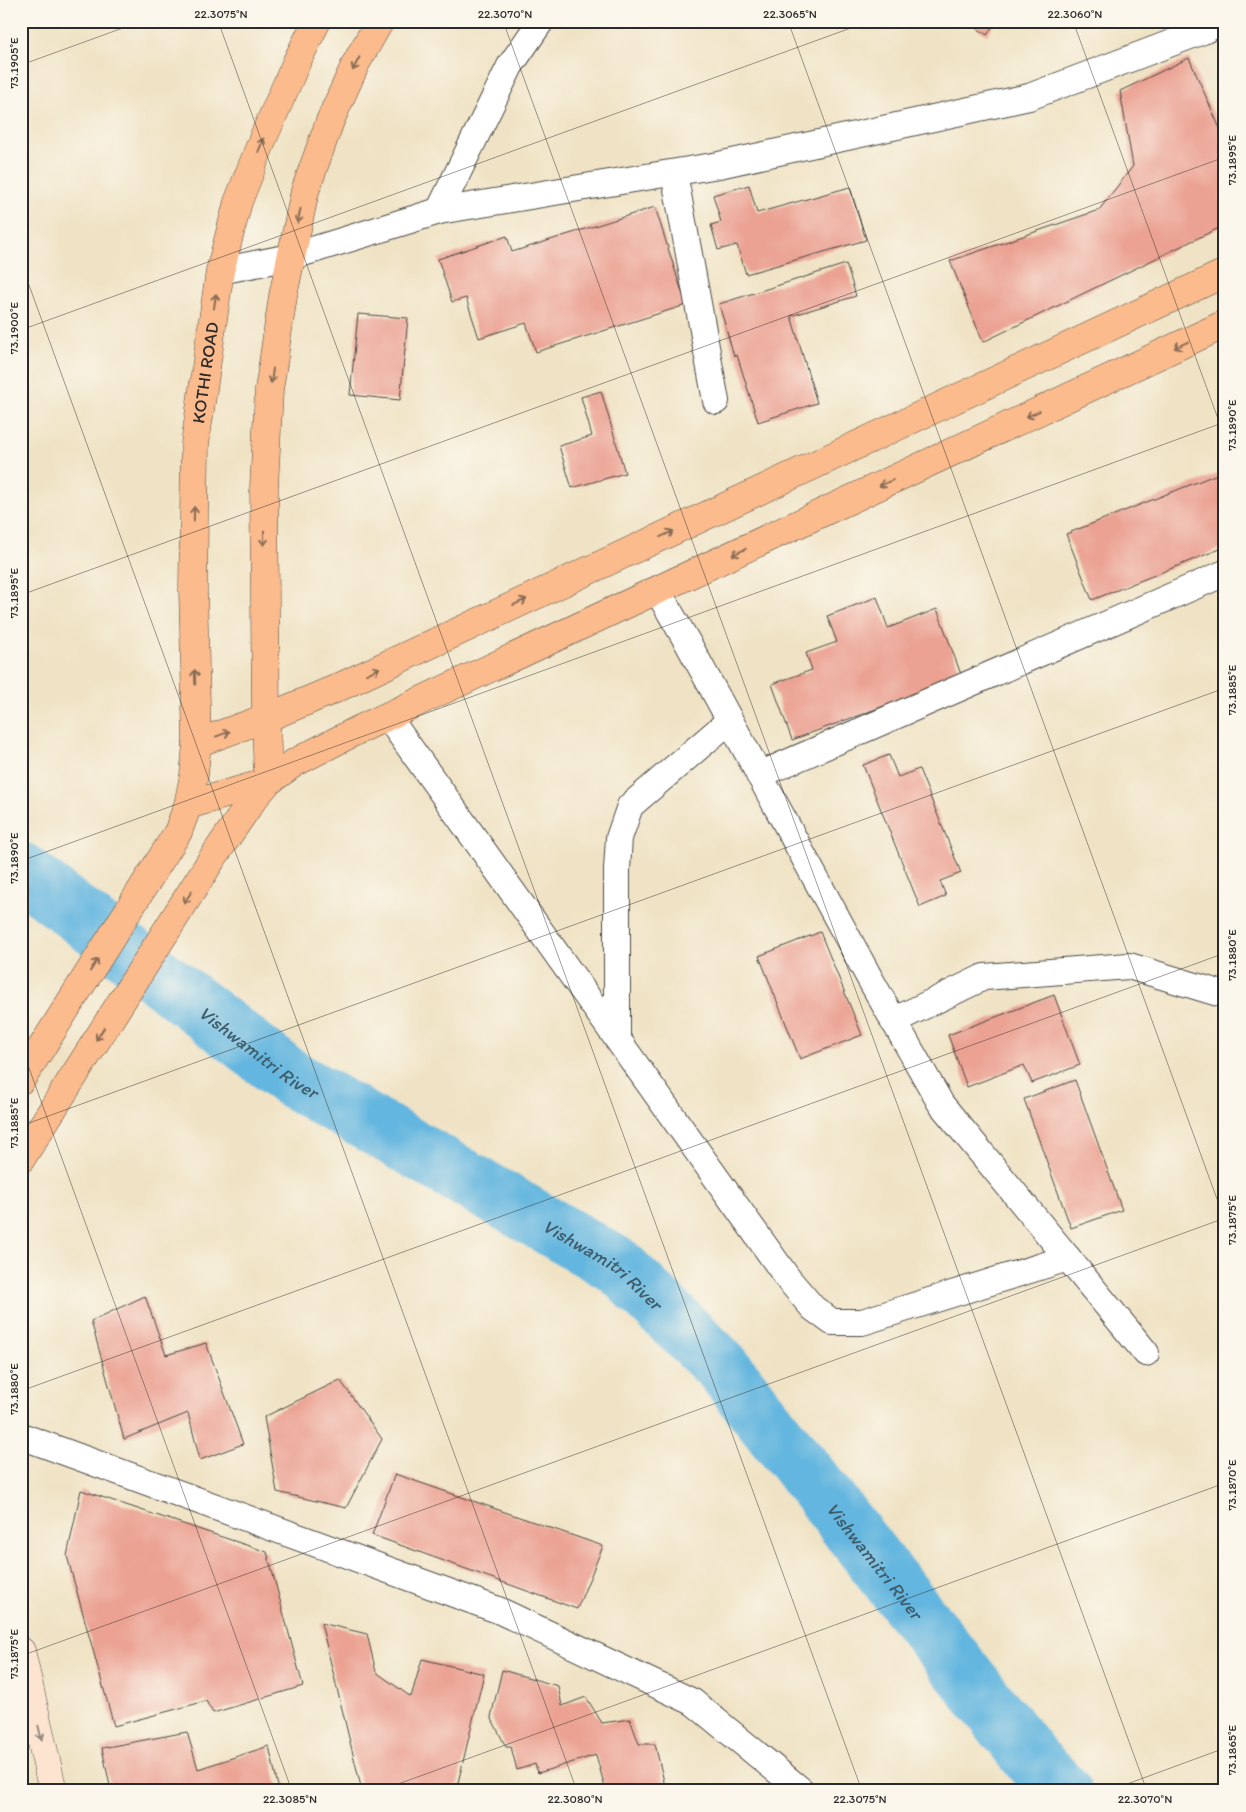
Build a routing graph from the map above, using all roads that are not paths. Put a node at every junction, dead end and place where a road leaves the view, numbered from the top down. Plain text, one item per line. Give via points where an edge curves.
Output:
1 (317, 21) edge
2 (380, 21) edge
3 (540, 21) edge
4 (1222, 21) edge
5 (674, 173) junction
6 (439, 211) junction
7 (290, 257) junction
8 (220, 271) junction
9 (1225, 273) edge
10 (1225, 324) edge
11 (716, 402) dead end
12 (1225, 573) edge
13 (657, 590) junction
14 (388, 717) junction
15 (266, 718) junction
16 (729, 720) junction
17 (197, 743) junction
18 (760, 775) junction
19 (268, 782) junction
20 (188, 805) junction
21 (1225, 996) edge
22 (894, 1021) junction
23 (617, 1037) junction
24 (21, 1080) edge
25 (21, 1159) edge
26 (1068, 1258) junction
27 (1146, 1352) dead end
28 (21, 1436) edge
29 (21, 1651) edge
30 (53, 1791) edge
31 (802, 1791) edge

8 -> 1 main road, KOTHI ROAD via 238,202
2 -> 7 main road via 356,63 330,121 305,191
3 - 6 street via 510,66
4 - 5 street via 1203,32 1029,97 719,166
5 - 6 street
5 - 11 street
6 - 7 street
7 - 8 street
7 -> 15 main road via 270,390 264,478
17 -> 8 main road, KOTHI ROAD via 193,590 195,444
15 -> 9 main road via 342,686
10 -> 13 main road
12 - 18 street
13 - 14 main road
13 - 16 street
14 - 19 main road via 294,763
14 - 23 street
17 -> 15 main road
15 - 19 main road
16 - 18 street
16 - 23 street via 630,806 619,838 617,869
17 - 20 main road, KOTHI ROAD
18 - 22 street
19 - 20 main road
19 -> 25 main road via 214,856
24 -> 20 main road, KOTHI ROAD via 178,832
21 - 22 street via 1129,966 984,977
22 - 26 street via 941,1104
23 - 26 street via 789,1280 813,1308 832,1322 862,1322
26 - 27 street
28 - 31 street via 498,1610 693,1702
29 -> 30 main road

